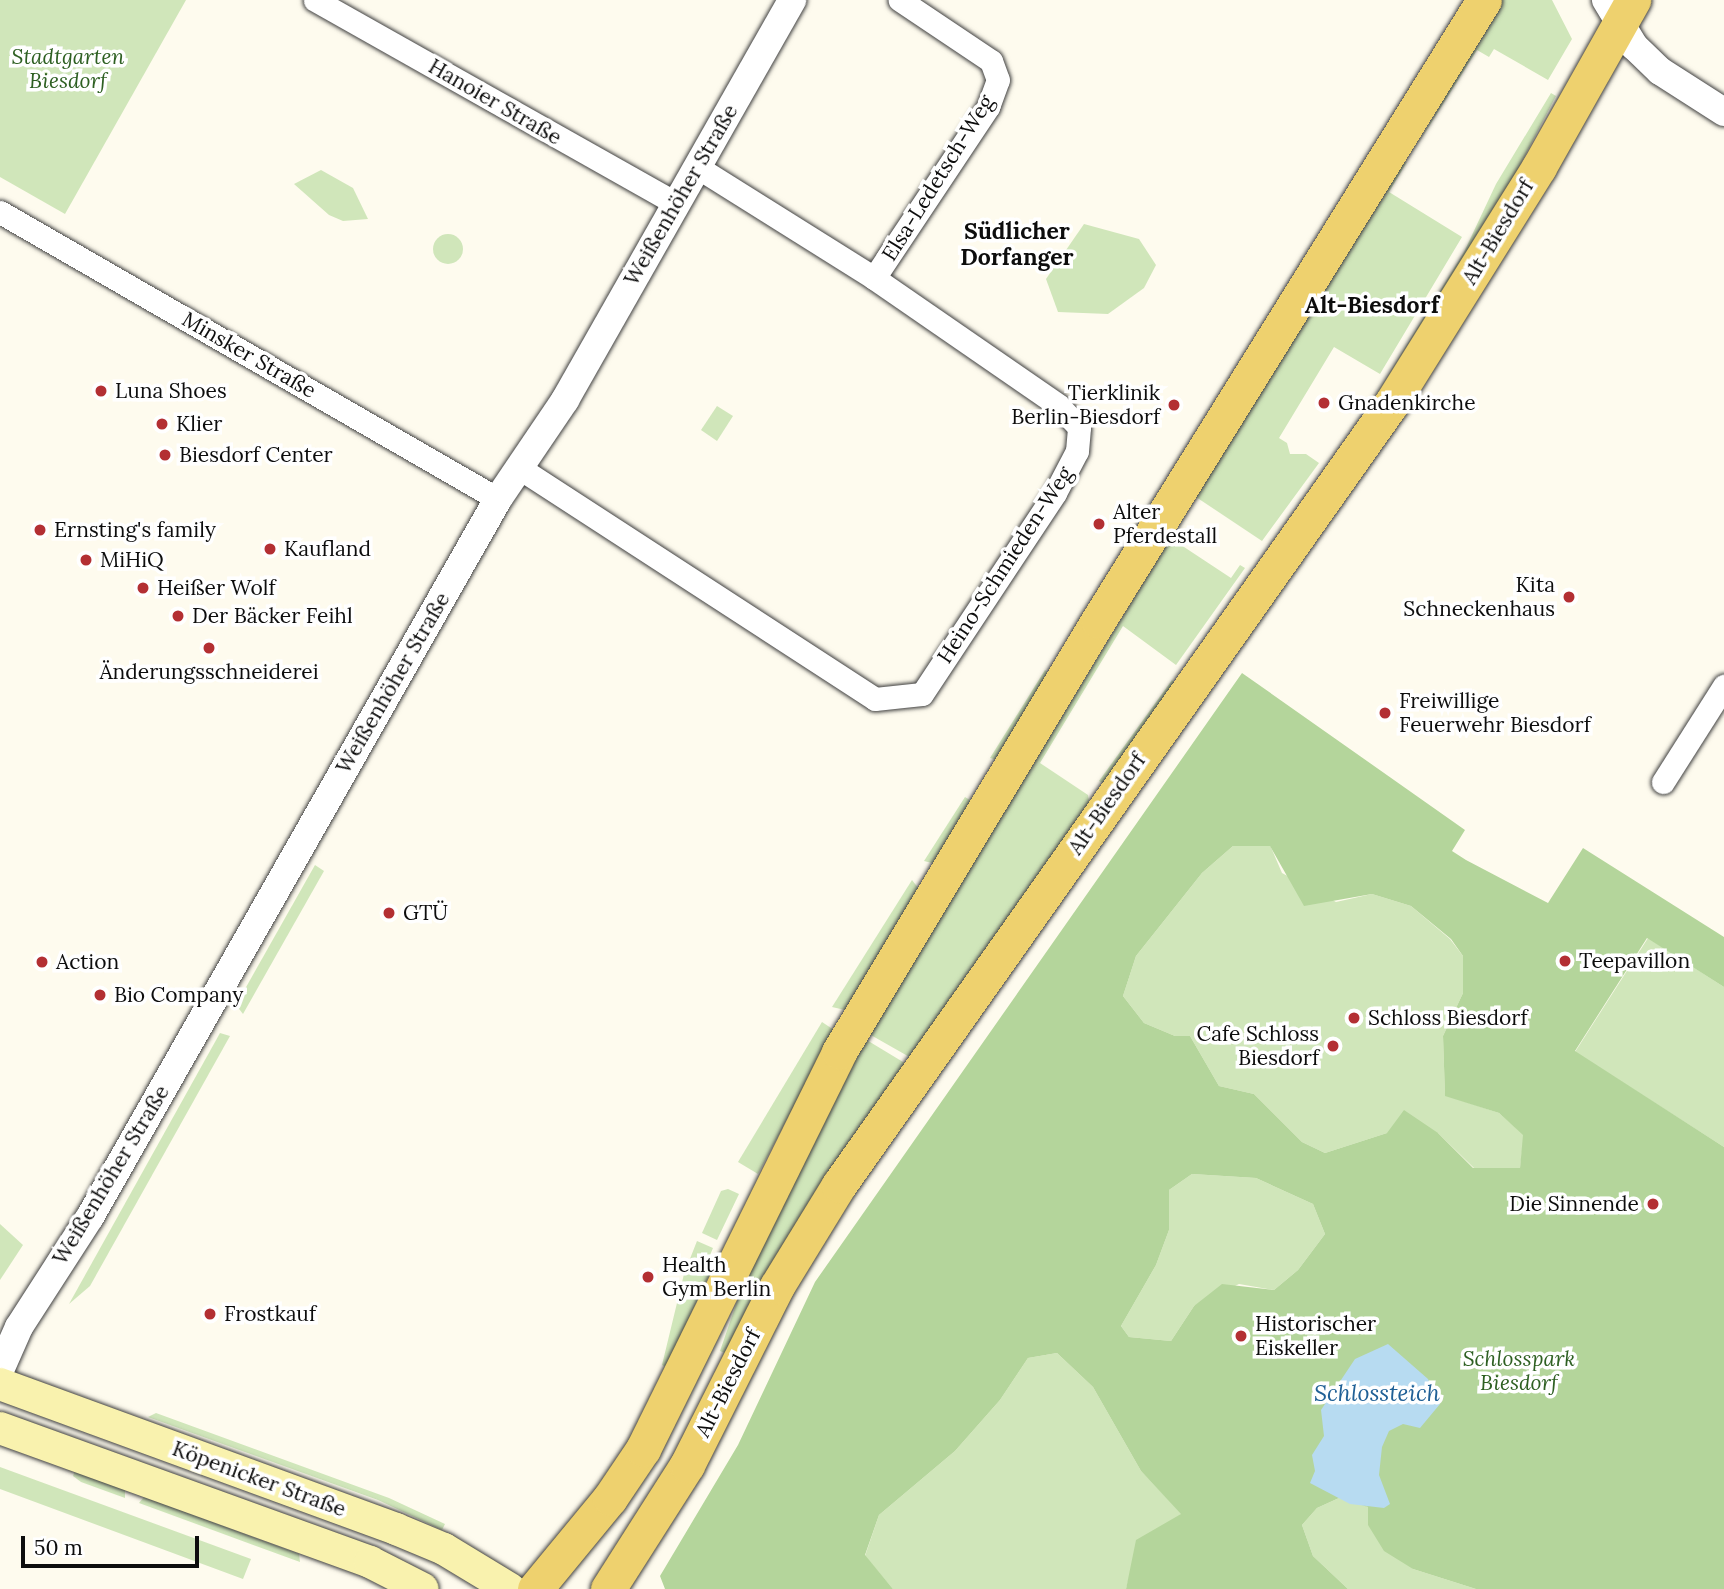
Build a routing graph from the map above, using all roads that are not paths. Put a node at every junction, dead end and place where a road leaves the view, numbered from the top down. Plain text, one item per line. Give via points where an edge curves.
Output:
1 (315, 0) edge
2 (792, 0) edge
3 (900, 0) edge
4 (1484, 0) edge
5 (1619, 9) edge
6 (1724, 112) edge
7 (697, 167) junction
8 (676, 203) junction
9 (0, 212) edge
10 (874, 278) junction
11 (522, 469) junction
12 (498, 499) junction
13 (1724, 686) edge
14 (1663, 782) dead end
15 (0, 1370) edge
16 (0, 1384) edge
17 (0, 1428) edge
18 (423, 1589) edge
19 (510, 1589) edge
20 (536, 1589) edge
21 (608, 1589) edge

1 - 8 street, Hanoier Straße
2 - 7 street, Weißenhöher Straße
3 - 10 street, Elsa-Ledetsch-Weg via 991,61 998,80 988,107
4 - 20 main road via 1090,633 839,1052 643,1450
5 - 6 street via 1660,71
5 - 21 main road, Alt-Biesdorf via 1539,167 1391,404 839,1185 777,1286 687,1465
7 - 8 street, Weißenhöher Straße
7 - 10 street, Heino-Schmieden-Weg
8 - 11 street, Weißenhöher Straße
9 - 12 street, Minsker Straße
10 - 11 street, Heino-Schmieden-Weg via 1058,405 1079,427 1077,451 1055,493 922,694 875,699
11 - 12 street, Weißenhöher Straße
12 - 15 street, Weißenhöher Straße via 90,1217 19,1327
13 - 14 street
16 - 19 main road, Köpenicker Straße via 396,1529 444,1549
17 - 18 main road, Köpenicker Straße via 370,1562

